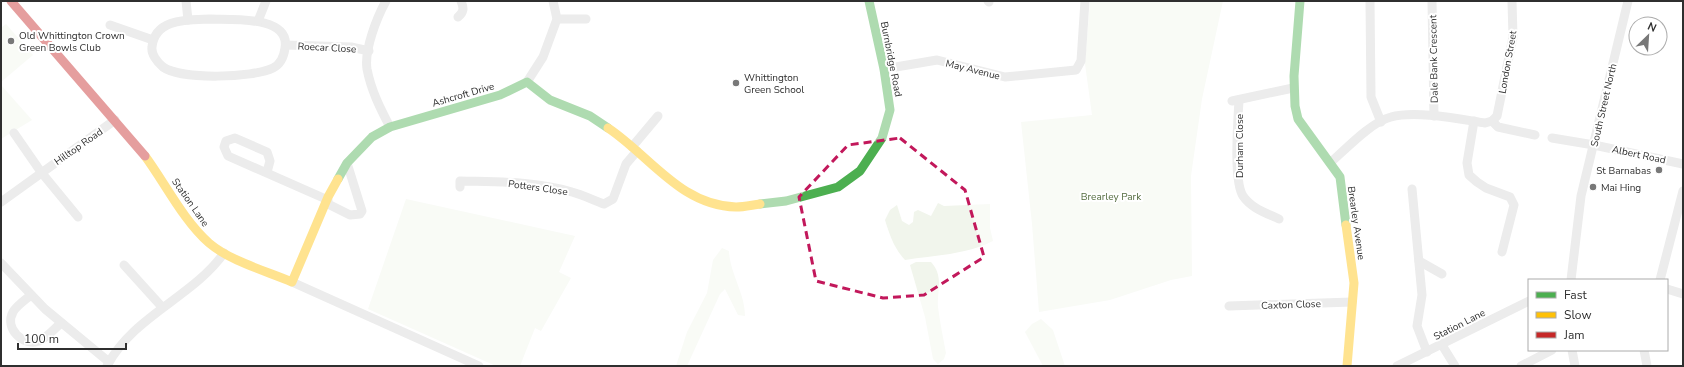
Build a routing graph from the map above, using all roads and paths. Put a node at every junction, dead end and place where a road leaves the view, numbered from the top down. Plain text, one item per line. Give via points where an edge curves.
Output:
1 (11, 1) edge
2 (186, 1) edge
3 (266, 1) edge
4 (386, 1) edge
5 (461, 1) edge
6 (553, 1) edge
7 (870, 1) edge
8 (1085, 1) edge
9 (1300, 1) edge
10 (1370, 1) edge
11 (1432, 1) edge
12 (1512, 1) edge
13 (1628, 1) edge
14 (458, 17) dead end
15 (557, 19) junction
16 (586, 19) dead end
17 (188, 20) junction
18 (258, 22) junction
19 (110, 25) dead end
20 (153, 40) junction
21 (286, 45) junction
22 (369, 51) junction
23 (884, 69) junction
24 (527, 82) junction
25 (1293, 88) junction
26 (658, 116) dead end
27 (1434, 116) junction
28 (115, 120) junction
29 (1474, 121) junction
30 (1492, 121) junction
31 (1381, 122) junction
32 (390, 127) junction
33 (14, 133) dead end
34 (1535, 135) dead end
35 (1552, 138) dead end
36 (1594, 144) junction
37 (634, 149) junction
38 (1330, 162) junction
39 (347, 163) junction
40 (1683, 164) edge
41 (41, 172) junction
42 (267, 172) junction
43 (460, 187) dead end
44 (1412, 188) dead end
45 (1683, 191) edge
46 (1, 202) edge
47 (327, 202) junction
48 (78, 217) dead end
49 (1279, 218) dead end
50 (1502, 252) dead end
51 (224, 253) junction
52 (1419, 261) junction
53 (1, 263) edge
54 (124, 265) dead end
55 (1442, 274) dead end
56 (1571, 279) edge
57 (1660, 279) edge
58 (292, 282) junction
59 (1668, 289) edge
60 (1683, 294) edge
61 (31, 295) junction
62 (1352, 302) junction
63 (1528, 302) edge
64 (1229, 306) dead end
65 (162, 307) junction
66 (61, 323) junction
67 (1442, 345) junction
68 (1550, 351) edge
69 (1572, 351) edge
70 (1644, 351) edge
71 (1427, 352) junction
72 (108, 364) edge
73 (479, 366) edge
74 (1347, 366) edge
75 (1398, 366) edge
76 (1455, 366) edge
77 (1521, 366) edge
78 (1576, 366) edge
79 (1647, 366) edge

1 - 28 street, Station Lane
2 - 17 street
3 - 18 street
4 - 22 street via 378,18
5 - 14 street via 464,8
6 - 15 street
7 - 23 street, Burnbridge Road
8 - 23 street, May Avenue via 1080,61 1076,70 1005,77 937,60
9 - 25 street, Brearley Avenue
10 - 31 street via 1371,97
11 - 27 street, Dale Bank Crescent
12 - 30 street, London Street via 1513,37 1497,116
13 - 36 street, South Street North
15 - 16 street
15 - 24 street via 543,58
17 - 18 street, Roecar Close
17 - 20 street, Roecar Close via 170,23 160,28
18 - 21 street, Roecar Close via 271,25 281,32
19 - 20 street
20 - 21 street, Roecar Close via 151,50 164,68 177,72 220,76 252,74 273,68 283,57
21 - 22 street, Roecar Close via 351,47
22 - 32 street via 367,68 374,96
23 - 37 street, Burnbridge Road via 890,110 882,138 860,171 838,187 762,205 736,208 712,204 686,193
24 - 32 street, Ashcroft Drive via 500,95
24 - 37 street, Burnbridge Road via 550,100 590,116
25 - 38 street, Brearley Avenue via 1298,119
25 - 49 street, Durham Close via 1235,101 1238,178 1243,195 1257,209
26 - 37 street
27 - 29 street
27 - 31 street via 1404,114
28 - 41 street, Hilltop Road
28 - 51 street, Station Lane via 160,176 193,227
29 - 30 street
29 - 50 street via 1468,163 1469,175 1486,188 1510,197 1514,205
30 - 34 street via 1498,127
31 - 38 street
32 - 39 street, Ashcroft Drive via 372,137
33 - 41 street
35 - 36 street, Albert Road
36 - 40 street, Albert Road
36 - 56 street, South Street North via 1581,196
37 - 43 street, Potters Close via 620,177 613,199 604,204 574,192 509,182 460,181
38 - 62 street, Brearley Avenue via 1340,177 1354,283
39 - 47 street, Ashcroft Drive
39 - 47 street via 362,211 360,214 350,215
41 - 46 street, Hilltop Road
41 - 48 street
42 - 42 street via 228,156 224,148 226,141 235,138 267,152 270,161
42 - 47 street
44 - 52 street
45 - 57 street
47 - 58 street, Ashcroft Drive
51 - 58 street, Station Lane
51 - 65 street via 213,269
52 - 55 street
52 - 71 street via 1422,295 1417,326
53 - 61 street
54 - 65 street
58 - 73 street, Station Lane
59 - 60 street
61 - 66 street
61 - 66 street via 13,312 10,324 15,334 26,342 38,341
62 - 64 street, Caxton Close
62 - 74 street, Brearley Avenue
63 - 67 street, Station Lane
65 - 72 street via 128,338
66 - 72 street
67 - 71 street, Station Lane
67 - 76 street
68 - 77 street
69 - 78 street
70 - 79 street
71 - 75 street, Station Lane

